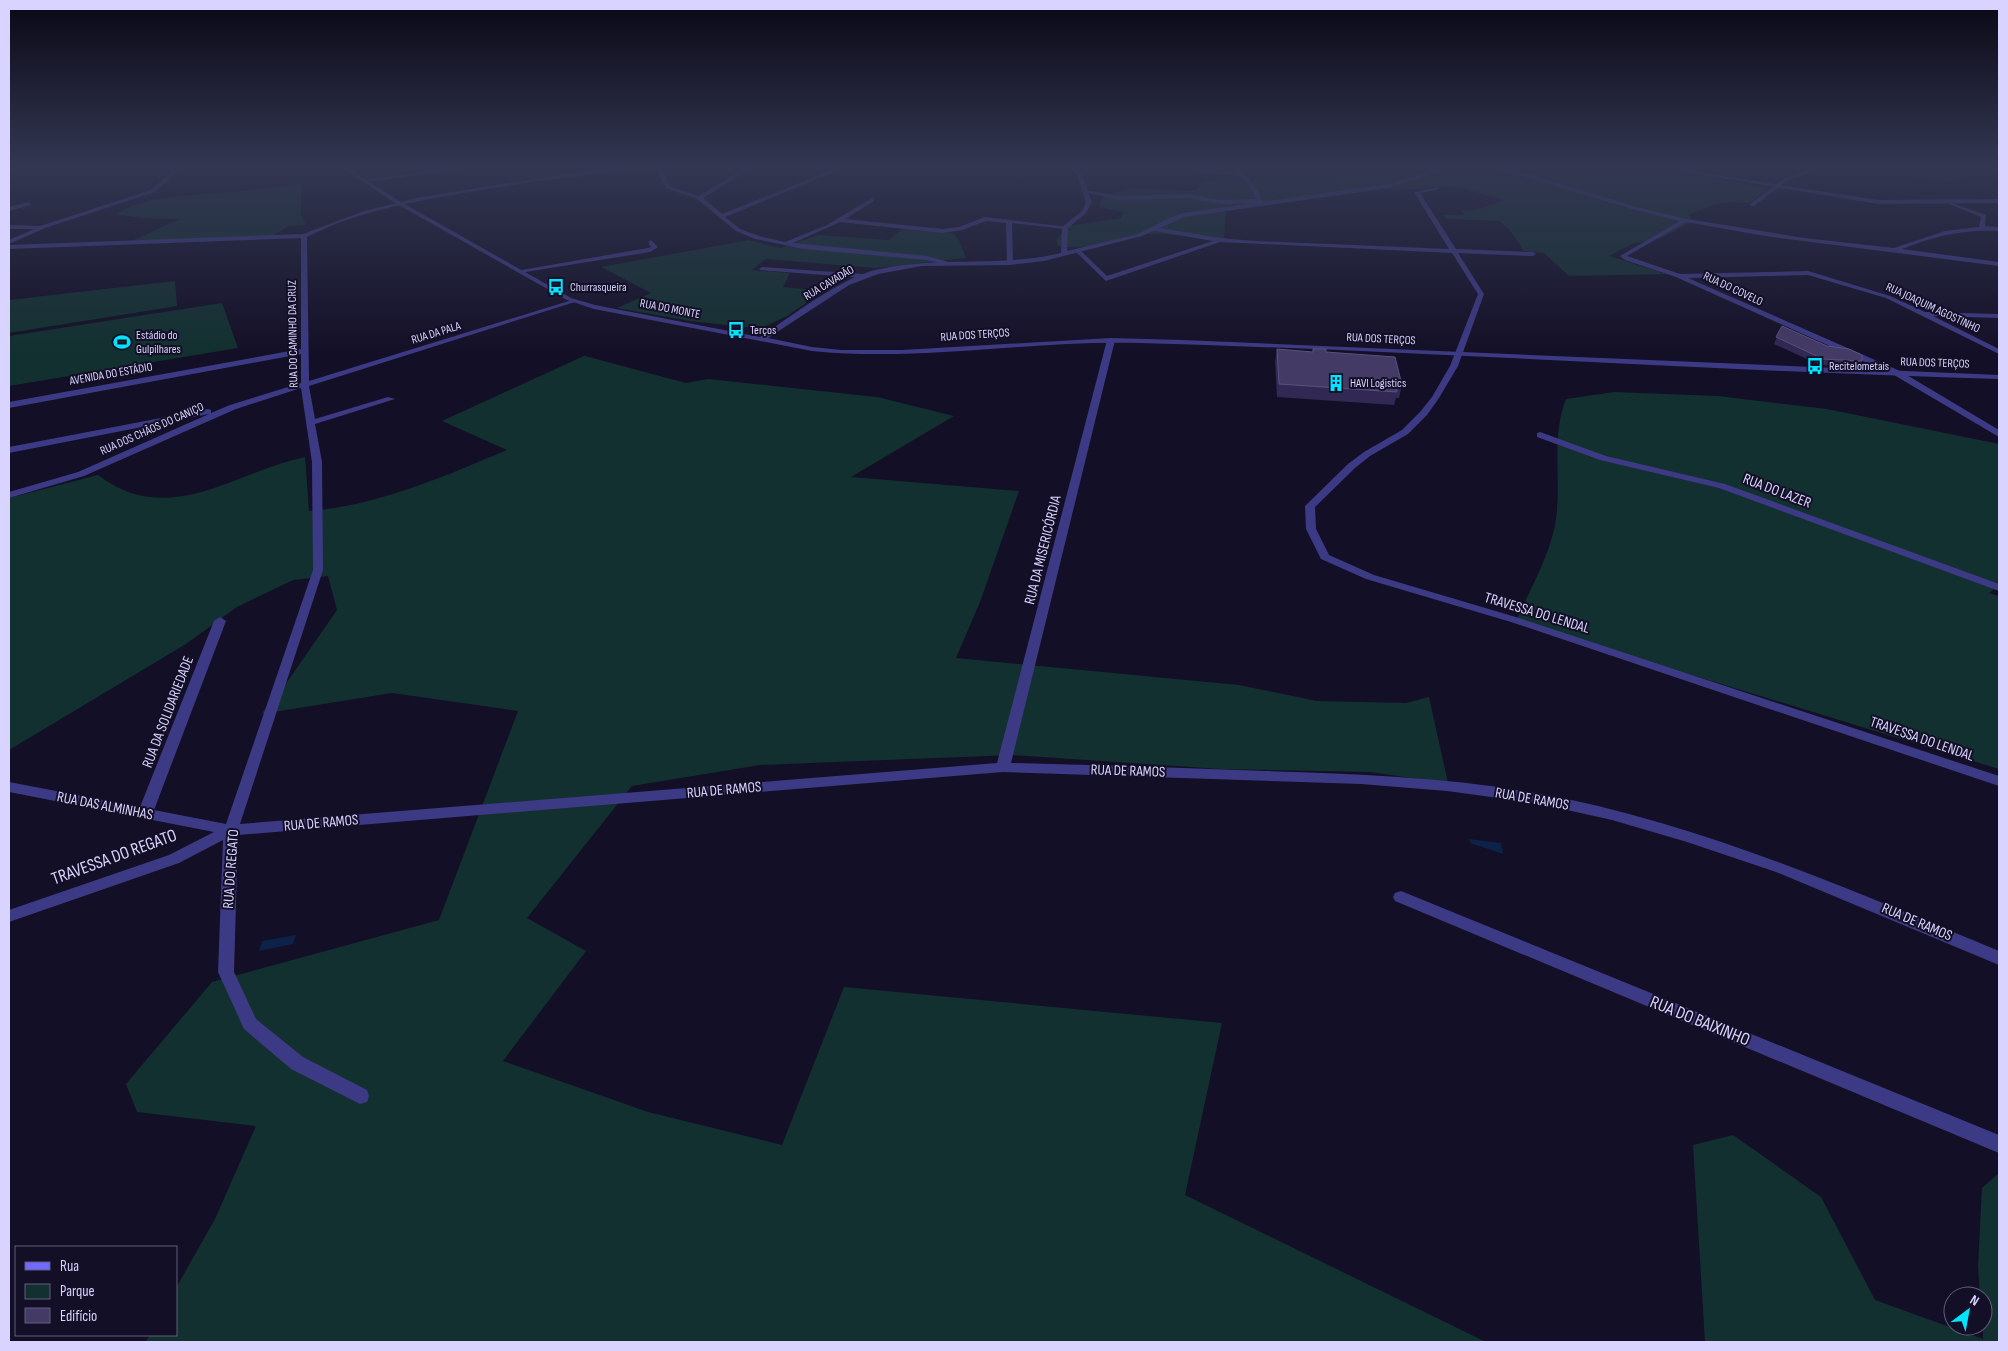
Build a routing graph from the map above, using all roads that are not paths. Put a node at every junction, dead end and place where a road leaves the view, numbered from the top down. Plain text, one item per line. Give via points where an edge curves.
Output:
1 (41, 228) edge
2 (327, 228) edge
3 (443, 228) edge
4 (737, 228) edge
5 (822, 228) edge
6 (916, 228) edge
7 (964, 228) edge
8 (1009, 228) edge
9 (1065, 228) edge
10 (1440, 228) edge
11 (1672, 228) edge
12 (1726, 228) edge
13 (1974, 228) edge
14 (1153, 229) joint
15 (304, 236) junction
16 (1219, 240) junction
17 (9, 242) edge
18 (651, 242) dead end
19 (784, 244) junction
20 (9, 247) edge
21 (1896, 249) junction
22 (1078, 251) junction
23 (1455, 251) junction
24 (1533, 254) dead end
25 (1064, 255) junction
26 (947, 263) junction
27 (1010, 263) junction
28 (1999, 264) edge
29 (762, 269) dead end
30 (519, 271) junction
31 (863, 276) junction
32 (1678, 276) junction
33 (574, 301) junction
34 (1922, 314) junction
35 (1999, 316) edge
36 (762, 339) junction
37 (1111, 340) junction
38 (305, 351) junction
39 (1999, 352) edge
40 (1460, 354) junction
41 (1897, 373) junction
42 (1999, 377) edge
43 (305, 386) junction
44 (391, 399) dead end
45 (9, 405) edge
46 (233, 407) junction
47 (311, 423) junction
48 (1999, 434) edge
49 (1540, 435) dead end
50 (9, 450) edge
51 (9, 495) edge
52 (318, 530) joint
53 (1999, 588) edge
54 (220, 621) dead end
55 (1003, 767) junction
56 (1999, 781) edge
57 (9, 787) edge
58 (146, 814) junction
59 (231, 830) junction
60 (1401, 898) dead end
61 (9, 916) edge
62 (1999, 958) edge
63 (360, 1096) dead end
64 (1999, 1144) edge

1 - 17 street
2 - 15 street
3 - 30 street, RUA DO MONTE
4 - 19 street via 746,235
5 - 19 street
6 - 7 street via 943,231
8 - 27 street
9 - 25 street
10 - 23 street
11 - 32 street, RUA DO COVELO via 1623,256
12 - 21 street
13 - 21 street via 1934,233
14 - 16 street
14 - 22 street, RUA CAVADÃO
15 - 20 street
15 - 38 street, RUA DO CAMINHO DA CRUZ
16 - 22 street via 1106,279
16 - 23 street
18 - 30 street via 654,248 647,250
19 - 26 street via 927,258
21 - 28 street
22 - 25 street, RUA CAVADÃO
23 - 24 street
23 - 40 street via 1481,294
25 - 27 street, RUA CAVADÃO
26 - 27 street, RUA CAVADÃO
26 - 31 street, RUA CAVADÃO via 900,267
29 - 31 street
30 - 33 street, RUA DO MONTE
31 - 36 street, RUA CAVADÃO
32 - 34 street, RUA JOAQUIM AGOSTINHO via 1808,273 1888,297
32 - 41 street, RUA DO COVELO
33 - 36 street, RUA DO MONTE
33 - 43 street, RUA DA PALA
34 - 35 street
34 - 39 street, RUA JOAQUIM AGOSTINHO
36 - 37 street, RUA DOS TERÇOS via 869,353
37 - 40 street, RUA DOS TERÇOS
37 - 55 street, RUA DA MISERICÓRDIA
38 - 43 street, RUA DO CAMINHO DA CRUZ
38 - 45 street, AVENIDA DO ESTÁDIO
40 - 41 street, RUA DOS TERÇOS
40 - 56 street, TRAVESSA DO LENDAL via 1431,405 1408,430 1366,455 1310,506 1311,529 1325,557 1370,578 1515,620
41 - 42 street, RUA DOS TERÇOS
41 - 48 street
43 - 46 street, RUA DOS CHÃOS DO CANIÇO
43 - 47 street, RUA DO CAMINHO DA CRUZ
44 - 47 street
46 - 50 street
46 - 51 street, RUA DOS CHÃOS DO CANIÇO via 81,474
47 - 52 street, RUA DO CAMINHO DA CRUZ via 317,462
49 - 53 street, RUA DO LAZER via 1603,458 1722,486
52 - 59 street, RUA DO REGATO via 318,570
54 - 58 street, RUA DA SOLIDARIEDADE
55 - 59 street, RUA DE RAMOS
55 - 62 street, RUA DE RAMOS via 1361,779 1536,798 1612,815 1781,868
57 - 58 street, RUA DAS ALMINHAS
58 - 59 street, RUA DAS ALMINHAS
59 - 61 street, TRAVESSA DO REGATO via 174,859
59 - 63 street, RUA DO REGATO via 226,972 250,1024 297,1063
60 - 64 street, RUA DO BAIXINHO

